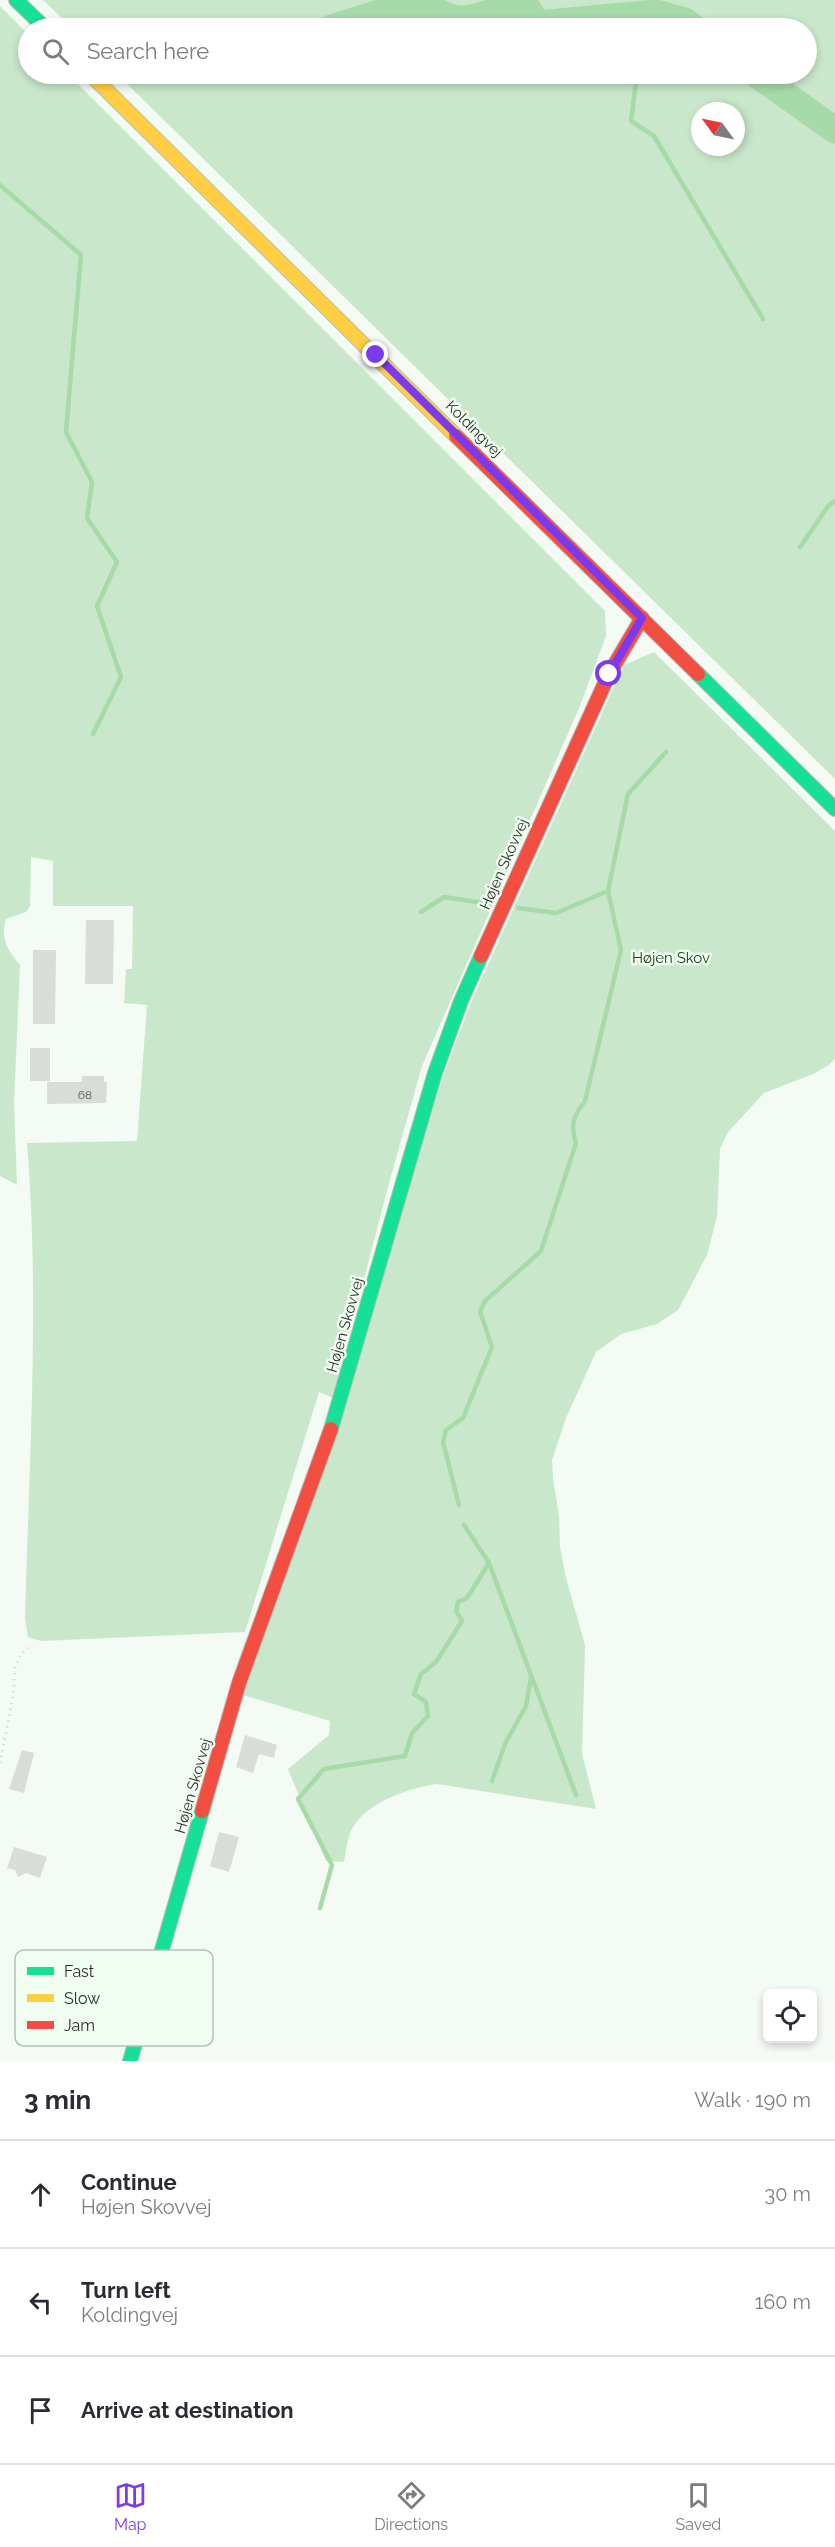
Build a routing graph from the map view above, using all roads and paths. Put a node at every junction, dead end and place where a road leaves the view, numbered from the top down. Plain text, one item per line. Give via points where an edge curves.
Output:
1 (16, 0) edge
2 (200, 0) edge
3 (218, 0) edge
4 (691, 0) edge
5 (35, 18) edge
6 (717, 18) edge
7 (100, 84) edge
8 (804, 84) edge
9 (835, 107) edge
10 (0, 154) edge
11 (376, 355) junction
12 (642, 618) junction
13 (835, 809) edge
14 (28, 1648) dead end
15 (0, 1763) edge
16 (162, 1950) edge
17 (134, 2046) edge
18 (130, 2061) edge

1 - 5 street
2 - 3 path
4 - 6 path
7 - 11 street, Koldingvej
8 - 9 path
10 - 11 path via 28,170 137,255 248,302 358,366
11 - 12 street, Koldingvej
12 - 13 street, Koldingvej
12 - 16 street, Højen Skovvej via 604,685 460,1001 435,1073 335,1418 239,1683
14 - 15 path via 15,1668
17 - 18 street, Højen Skovvej

